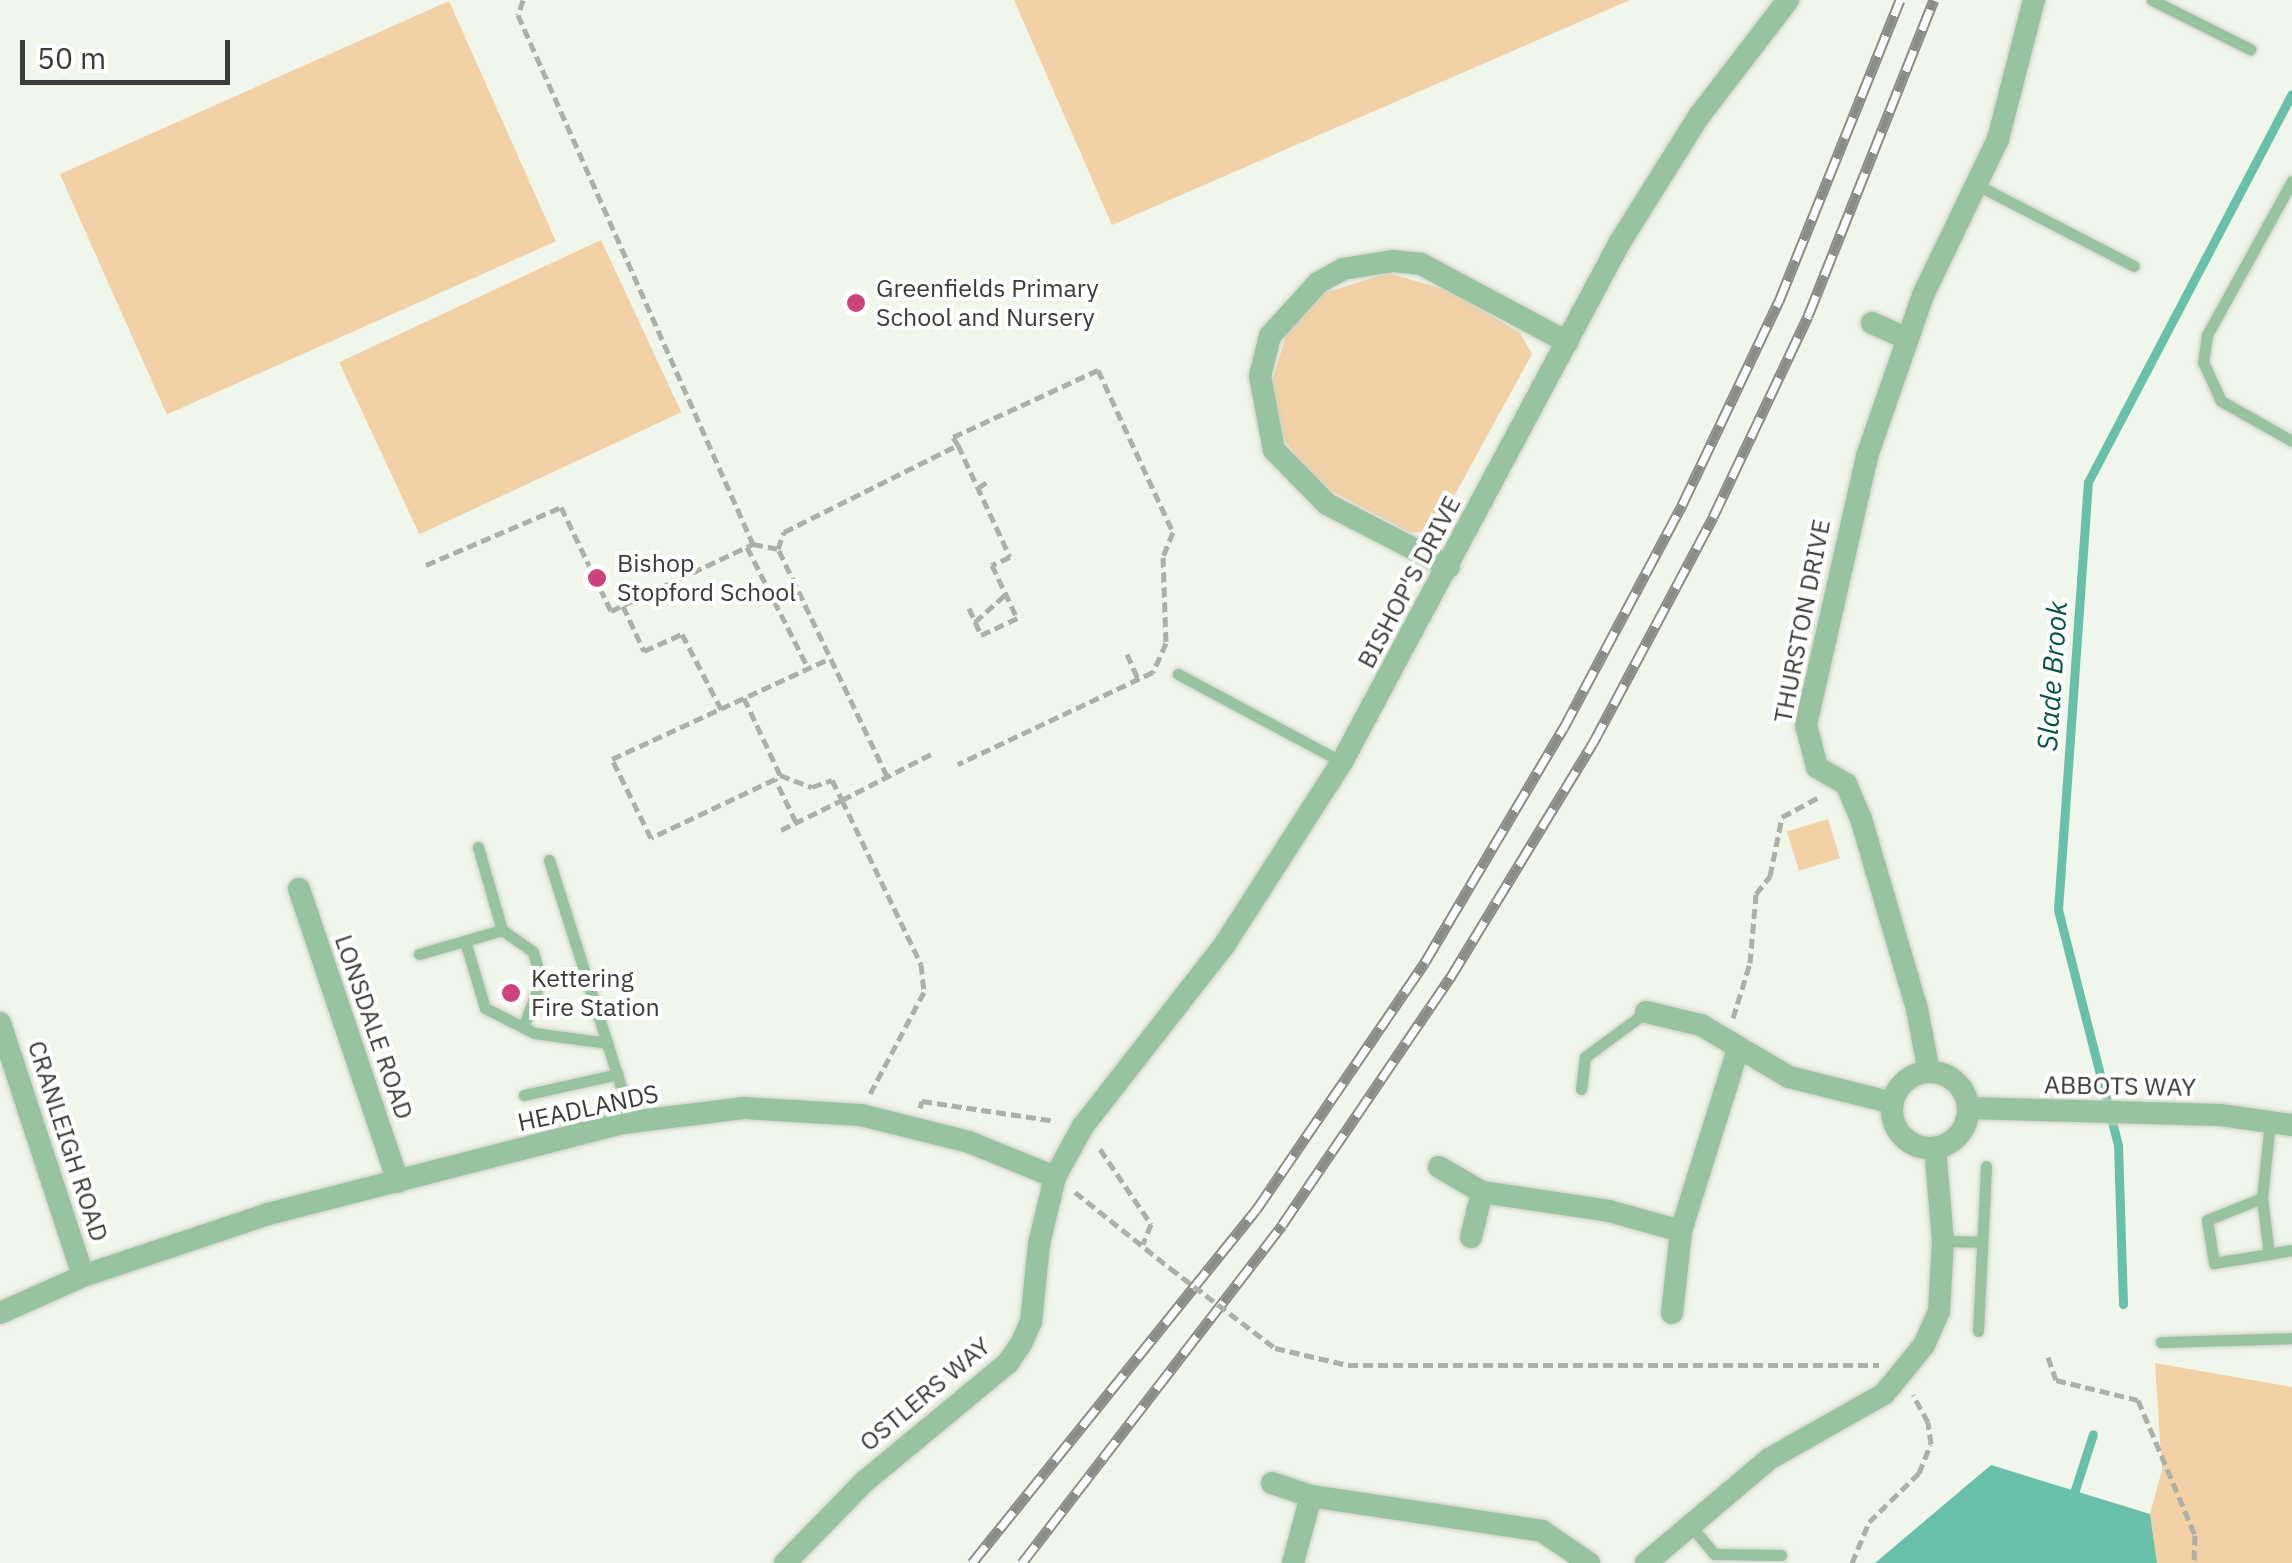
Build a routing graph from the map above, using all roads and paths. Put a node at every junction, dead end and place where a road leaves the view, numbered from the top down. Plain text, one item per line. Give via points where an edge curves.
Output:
1 (523, 0) edge
2 (1788, 0) edge
3 (2034, 0) edge
4 (2152, 0) edge
5 (2250, 50) dead end
6 (2292, 181) edge
7 (1978, 186) junction
8 (2134, 266) dead end
9 (1872, 323) dead end
10 (1908, 339) junction
11 (1566, 342) junction
12 (2292, 442) edge
13 (958, 446) junction
14 (987, 482) dead end
15 (978, 488) junction
16 (750, 546) junction
17 (778, 548) junction
18 (426, 565) dead end
19 (1449, 567) junction
20 (1006, 594) junction
21 (623, 606) junction
22 (969, 608) dead end
23 (975, 622) junction
24 (1126, 654) dead end
25 (828, 659) junction
26 (808, 668) junction
27 (1178, 674) dead end
28 (1138, 679) junction
29 (744, 698) junction
30 (721, 708) junction
31 (933, 754) dead end
32 (1342, 762) junction
33 (958, 764) dead end
34 (887, 776) junction
35 (1838, 776) junction
36 (777, 778) junction
37 (842, 800) junction
38 (796, 822) junction
39 (782, 830) dead end
40 (478, 846) dead end
41 (550, 860) dead end
42 (299, 888) dead end
43 (502, 930) junction
44 (465, 940) junction
45 (419, 954) dead end
46 (1646, 1012) joint
47 (0, 1023) edge
48 (522, 1027) junction
49 (608, 1043) junction
50 (1732, 1045) junction
51 (1929, 1072) junction
52 (618, 1074) junction
53 (1581, 1088) dead end
54 (524, 1095) dead end
55 (922, 1101) dead end
56 (1892, 1103) junction
57 (1968, 1108) junction
58 (861, 1115) junction
59 (1056, 1121) dead end
60 (632, 1122) junction
61 (2281, 1123) edge
62 (1093, 1143) dead end
63 (1936, 1147) junction
64 (1986, 1166) dead end
65 (1439, 1167) dead end
66 (1055, 1177) junction
67 (398, 1182) junction
68 (1482, 1192) junction
69 (2262, 1198) junction
70 (1681, 1231) junction
71 (1470, 1237) dead end
72 (1944, 1242) junction
73 (1982, 1242) junction
74 (1143, 1244) junction
75 (2292, 1250) edge
76 (2269, 1254) junction
77 (83, 1276) junction
78 (0, 1312) edge
79 (1672, 1313) dead end
80 (1978, 1331) dead end
81 (2292, 1338) edge
82 (2162, 1342) dead end
83 (2048, 1357) dead end
84 (1900, 1380) junction
85 (1272, 1483) dead end
86 (1312, 1496) junction
87 (1690, 1524) junction
88 (1781, 1555) dead end
89 (785, 1563) edge
90 (1294, 1563) edge
91 (1589, 1563) edge
92 (1646, 1563) edge
93 (1852, 1563) edge
94 (2194, 1563) edge

1 - 16 path via 518,16
2 - 11 street, BISHOP'S DRIVE via 1699,116
3 - 7 street, THURSTON DRIVE via 1998,138
4 - 5 lane
6 - 12 lane via 2207,335 2203,362 2221,401
7 - 8 lane
7 - 10 street, THURSTON DRIVE
9 - 10 street
10 - 35 street, THURSTON DRIVE via 1852,504 1806,725 1817,766
11 - 19 street, BISHOP'S DRIVE
11 - 19 street via 1421,264 1393,261 1343,269 1318,282 1270,336 1260,376 1274,450 1327,504
13 - 15 path
13 - 17 path via 784,532
13 - 28 path via 953,437 1098,370 1173,532 1163,557 1166,644 1153,672
14 - 15 path
15 - 20 path via 1010,557 992,565
16 - 17 path
16 - 21 path
16 - 26 path
17 - 25 path
18 - 21 path via 561,507 611,611
19 - 32 street, BISHOP'S DRIVE
20 - 23 path
20 - 23 path via 1020,617 982,636
21 - 30 path via 644,651 682,634
22 - 23 path
24 - 28 path
25 - 26 path
25 - 34 path
26 - 29 path
27 - 32 lane
28 - 33 path
29 - 30 path
29 - 36 path
30 - 36 path via 612,759 650,838
31 - 34 path
32 - 66 street, BISHOP'S DRIVE via 1225,944 1083,1126
34 - 37 path
35 - 50 path via 1824,794 1782,817 1770,876 1756,894
35 - 51 street, THURSTON DRIVE via 1875,860
36 - 37 path via 812,787 830,776
36 - 38 path
37 - 38 path
37 - 58 path via 921,964 924,992
38 - 39 path
40 - 43 lane
41 - 49 lane
42 - 67 street, LONSDALE ROAD
43 - 44 lane
43 - 48 lane via 533,952 541,980
44 - 45 lane
44 - 48 lane via 485,1008
46 - 50 street via 1701,1025
46 - 53 lane via 1585,1057
47 - 77 street, CRANLEIGH ROAD
48 - 49 lane
49 - 52 lane
50 - 56 street via 1804,1082
50 - 70 street
51 - 56 street via 1904,1082
51 - 57 street via 1958,1084
52 - 54 lane
52 - 60 lane
55 - 59 path
56 - 63 street via 1902,1136
57 - 61 street, ABBOTS WAY
57 - 63 street via 1956,1138
58 - 60 street, HEADLANDS via 743,1108
58 - 66 street, HEADLANDS via 969,1142
60 - 67 street, HEADLANDS
61 - 69 lane, ABBOTS WAY
62 - 74 path via 1151,1224
63 - 72 street
64 - 73 lane
65 - 68 street
66 - 74 path
66 - 89 street, OSTLERS WAY via 1031,1322 1008,1363 864,1482
67 - 77 street, HEADLANDS via 268,1214
68 - 70 street via 1609,1211
68 - 71 street
69 - 76 lane, ABBOTS WAY
69 - 76 lane via 2207,1220 2214,1263
70 - 79 street
72 - 73 lane
72 - 84 street via 1939,1312
73 - 80 lane
74 - 84 path, bridge via 1275,1348 1348,1365 1870,1360
75 - 76 lane
77 - 78 street, HEADLANDS
81 - 82 lane
83 - 94 path via 2056,1380 2138,1400 2195,1535
84 - 87 street via 1769,1459
84 - 93 path via 1928,1422 1931,1444 1919,1473 1869,1522
85 - 86 street
86 - 90 street
86 - 91 street via 1542,1531
87 - 88 lane via 1714,1554
87 - 92 street

